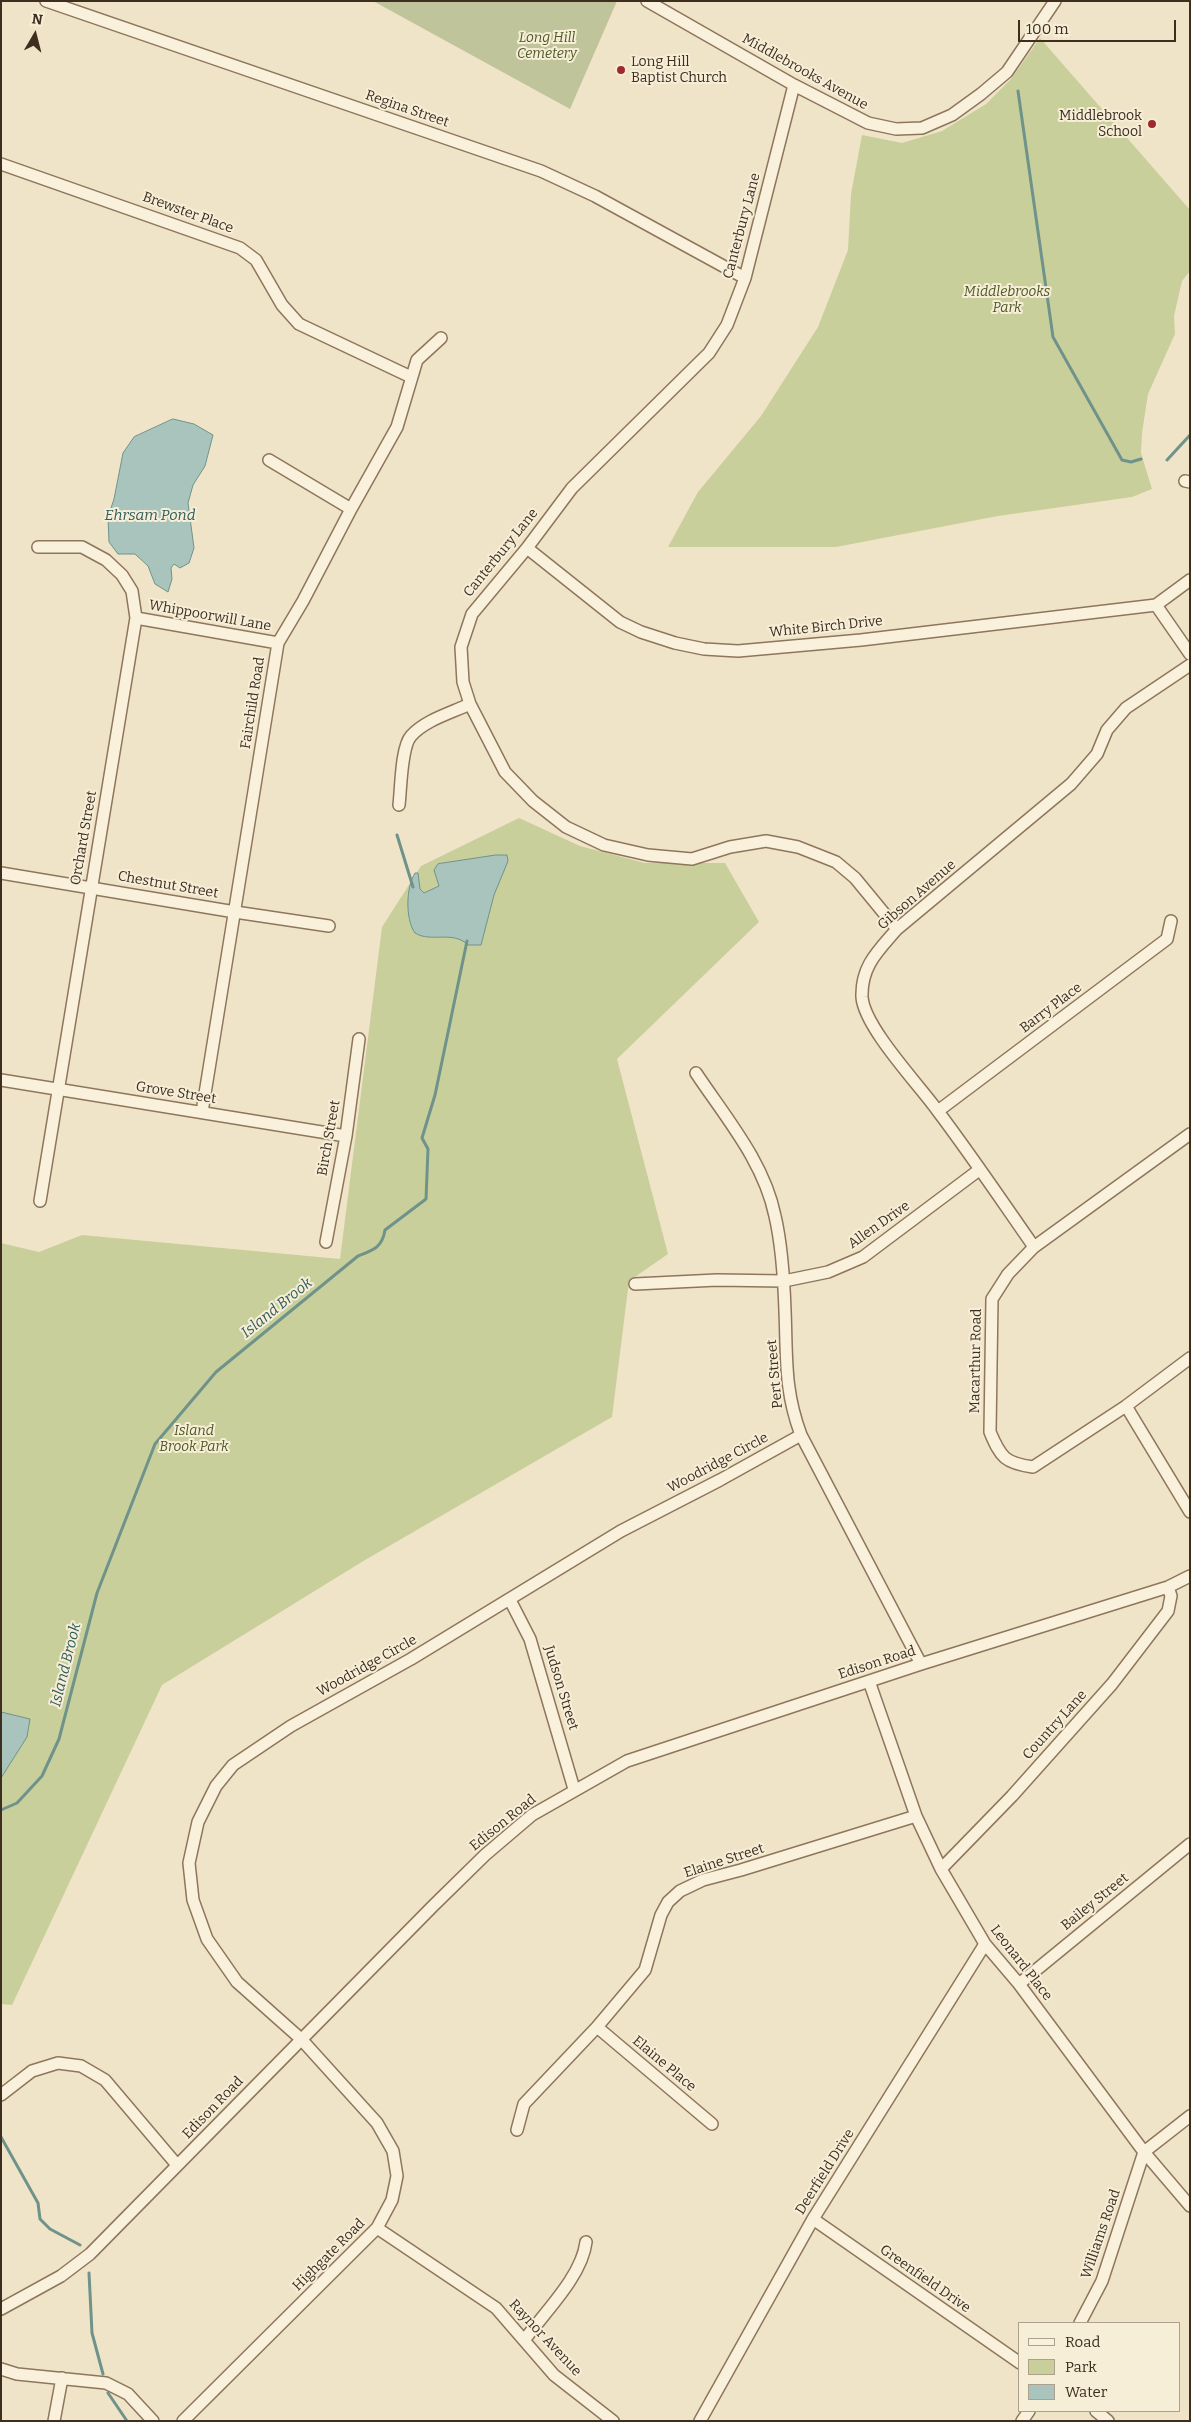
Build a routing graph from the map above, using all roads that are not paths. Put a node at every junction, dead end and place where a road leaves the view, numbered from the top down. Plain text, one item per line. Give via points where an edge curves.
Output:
1 (46, 1) edge
2 (647, 1) edge
3 (1054, 1) edge
4 (794, 85) junction
5 (1, 164) edge
6 (745, 278) junction
7 (441, 338) dead end
8 (411, 377) junction
9 (269, 460) dead end
10 (351, 509) junction
11 (38, 547) dead end
12 (527, 548) junction
13 (1190, 580) edge
14 (1156, 605) junction
15 (136, 618) junction
16 (278, 643) junction
17 (1190, 654) edge
18 (1190, 664) edge
19 (470, 704) junction
20 (399, 805) dead end
21 (1, 873) edge
22 (90, 887) junction
23 (235, 912) junction
24 (1171, 921) dead end
25 (329, 926) dead end
26 (898, 929) junction
27 (359, 1039) dead end
28 (696, 1073) dead end
29 (1, 1080) edge
30 (59, 1089) junction
31 (938, 1111) junction
32 (202, 1112) junction
33 (1190, 1134) edge
34 (346, 1136) junction
35 (979, 1170) junction
36 (40, 1201) dead end
37 (326, 1242) dead end
38 (1034, 1247) junction
39 (784, 1281) junction
40 (635, 1284) dead end
41 (1190, 1358) edge
42 (1126, 1406) junction
43 (801, 1435) junction
44 (1190, 1512) edge
45 (1190, 1576) edge
46 (1168, 1587) junction
47 (510, 1600) junction
48 (922, 1664) junction
49 (869, 1680) junction
50 (574, 1789) junction
51 (916, 1816) junction
52 (1190, 1844) edge
53 (941, 1869) junction
54 (985, 1944) junction
55 (1019, 1984) junction
56 (597, 2027) junction
57 (301, 2039) junction
58 (1, 2096) edge
59 (1190, 2116) edge
60 (712, 2124) dead end
61 (517, 2130) dead end
62 (1144, 2152) junction
63 (177, 2165) junction
64 (1190, 2206) edge
65 (813, 2219) junction
66 (377, 2228) junction
67 (586, 2242) dead end
68 (1, 2309) edge
69 (1081, 2322) edge
70 (525, 2338) junction
71 (1018, 2361) edge
72 (1, 2369) edge
73 (62, 2378) junction
74 (1097, 2412) edge
75 (54, 2421) edge
76 (153, 2421) edge
77 (183, 2421) edge
78 (613, 2421) edge
79 (700, 2421) edge
80 (1108, 2421) edge

1 - 6 street, Regina Street via 541,171 595,196
2 - 4 street, Middlebrooks Avenue
3 - 4 street, Middlebrooks Avenue via 1007,72 952,115 922,128 896,129 868,123
4 - 6 street, Canterbury Lane
5 - 8 street, Brewster Place via 240,248 256,260 282,305 299,324
6 - 12 street, Canterbury Lane via 727,325 709,353 572,488
7 - 8 street, Fairchild Road via 417,360
8 - 10 street, Fairchild Road via 396,427
9 - 10 street
10 - 16 street, Fairchild Road
11 - 15 street, Orchard Street via 82,547 106,560 122,575 132,592
12 - 14 street, White Birch Drive via 620,622 675,644 704,650 738,651 861,640
12 - 19 street, Canterbury Lane via 472,614 461,647 463,682
13 - 14 street
14 - 17 street
15 - 16 street, Whippoorwill Lane
15 - 22 street, Orchard Street
16 - 23 street, Fairchild Road
18 - 26 street, Gibson Avenue via 1126,708 1107,730 1097,754 1071,784
19 - 20 street via 423,726 410,737
19 - 26 street, Canterbury Lane via 505,772 566,827 604,845 648,855 692,858 766,841 798,847 836,862 855,878
21 - 22 street, Chestnut Street
22 - 23 street, Chestnut Street
22 - 30 street, Orchard Street
23 - 25 street, Chestnut Street
23 - 32 street, Fairchild Road
24 - 31 street, Barry Place via 1167,939
26 - 31 street, Gibson Avenue via 874,956 863,977 862,1000 890,1051
27 - 34 street, Birch Street
28 - 39 street, Pert Street via 752,1156 764,1181 775,1215
29 - 30 street, Grove Street
30 - 32 street, Grove Street
30 - 36 street, Orchard Street
31 - 35 street, Gibson Avenue
32 - 34 street, Grove Street
33 - 38 street, Macarthur Road
34 - 37 street, Birch Street
35 - 38 street, Gibson Avenue
35 - 39 street, Allen Drive via 862,1257 828,1272
38 - 42 street, Macarthur Road via 1008,1274 992,1299 990,1432 998,1451 1012,1464 1033,1467
39 - 40 street, Allen Drive
39 - 43 street, Pert Street via 787,1375 792,1410
41 - 42 street, Macarthur Road
42 - 44 street
43 - 47 street, Woodridge Circle via 621,1531
43 - 48 street, Pert Street
45 - 46 street, Edison Road
46 - 48 street, Edison Road
46 - 53 street, Country Lane via 1171,1596 1168,1611 1112,1684 1012,1796
47 - 50 street, Judson Street via 530,1639
47 - 57 street, Woodridge Circle via 291,1726 233,1765 216,1786 198,1822 189,1863 193,1900 207,1939 236,1982
48 - 49 street, Edison Road
49 - 50 street, Edison Road via 627,1761
49 - 51 street, Leonard Place
50 - 57 street, Edison Road via 532,1815 485,1855
51 - 53 street, Leonard Place
51 - 56 street, Elaine Street via 703,1880 680,1891 668,1902 661,1915 645,1970
52 - 55 street, Bailey Street
53 - 54 street, Leonard Place
54 - 55 street, Leonard Place
54 - 65 street, Deerfield Drive
55 - 62 street, Leonard Place
56 - 60 street, Elaine Place
56 - 61 street, Elaine Street via 524,2104
57 - 63 street, Edison Road
57 - 66 street, Highgate Road via 378,2123 393,2151 397,2176 392,2200
58 - 63 street via 32,2071 58,2063 81,2066 105,2080
59 - 62 street
62 - 64 street, Leonard Place
62 - 69 street, Williams Road via 1102,2280
63 - 68 street, Edison Road via 90,2254 61,2276
65 - 71 street, Greenfield Drive
65 - 79 street, Deerfield Drive
66 - 70 street, Raynor Avenue via 496,2308
66 - 77 street, Highgate Road
67 - 70 street via 584,2256 577,2269
70 - 78 street, Raynor Avenue via 554,2375
72 - 73 street via 17,2374
73 - 75 street
73 - 76 street via 118,2387
74 - 80 street

